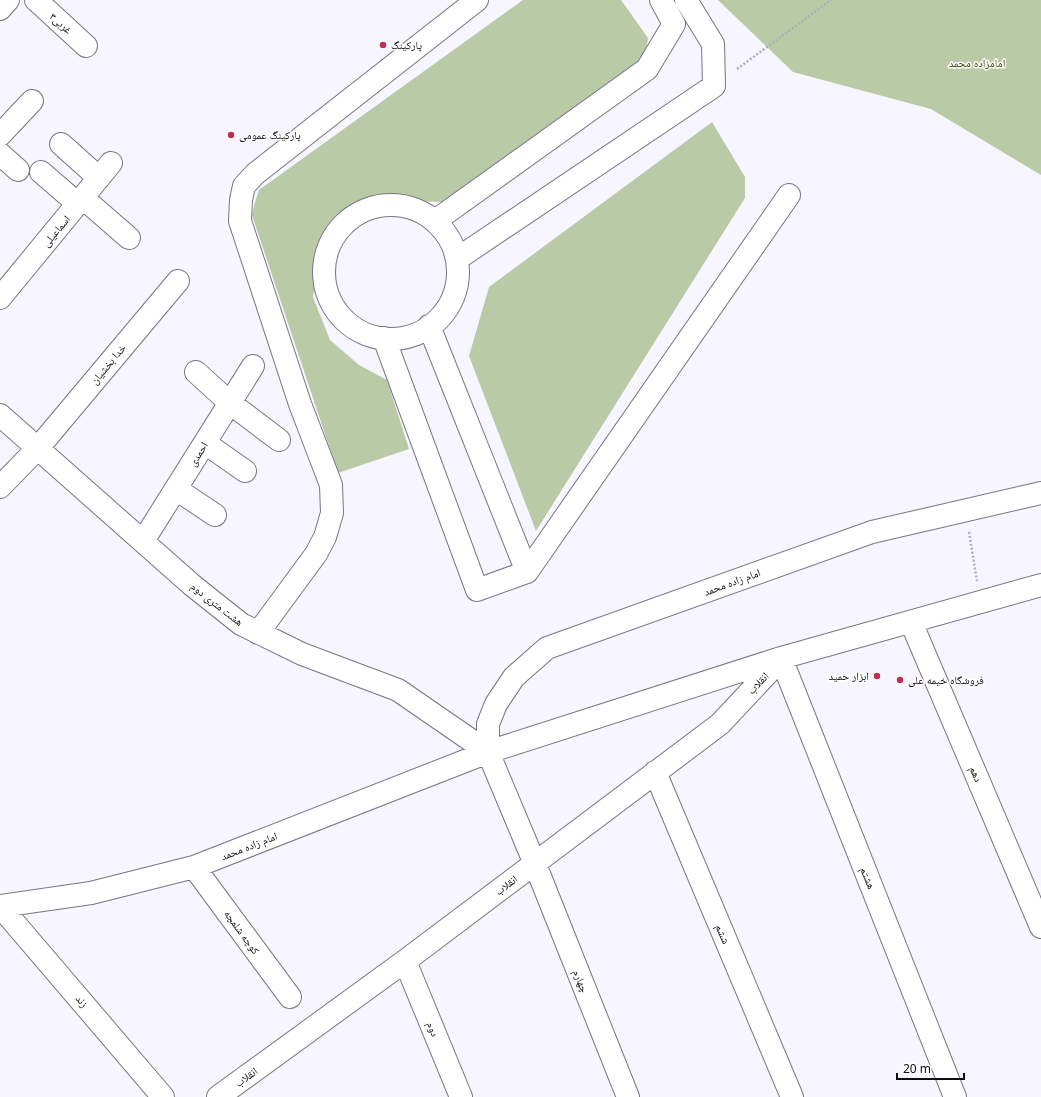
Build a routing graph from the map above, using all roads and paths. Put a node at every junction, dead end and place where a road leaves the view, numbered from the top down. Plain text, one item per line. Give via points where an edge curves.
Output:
1 (8, 0) edge
2 (36, 0) edge
3 (477, 0) edge
4 (661, 0) edge
5 (686, 0) edge
6 (831, 0) edge
7 (0, 9) edge
8 (86, 46) dead end
9 (714, 86) junction
10 (32, 101) dead end
11 (0, 135) edge
12 (61, 144) dead end
13 (0, 154) edge
14 (18, 170) dead end
15 (41, 172) dead end
16 (789, 195) dead end
17 (80, 201) junction
18 (435, 221) junction
19 (129, 238) dead end
20 (457, 259) junction
21 (178, 281) dead end
22 (0, 298) edge
23 (429, 326) junction
24 (384, 338) junction
25 (253, 366) dead end
26 (196, 372) dead end
27 (230, 403) junction
28 (0, 415) edge
29 (279, 440) dead end
30 (205, 443) junction
31 (38, 448) junction
32 (245, 471) dead end
33 (0, 487) edge
34 (176, 490) junction
35 (1041, 493) edge
36 (965, 510) junction
37 (215, 515) dead end
38 (143, 541) junction
39 (527, 572) junction
40 (1041, 585) edge
41 (981, 602) junction
42 (911, 622) junction
43 (258, 633) junction
44 (781, 658) junction
45 (488, 752) junction
46 (655, 772) junction
47 (535, 864) junction
48 (194, 867) junction
49 (0, 906) edge
50 (1041, 927) edge
51 (405, 961) junction
52 (290, 997) dead end
53 (163, 1097) edge
54 (218, 1097) edge
55 (461, 1097) edge
56 (628, 1097) edge
57 (792, 1097) edge
58 (955, 1097) edge

1 - 7 street
2 - 8 street, غربی۳
3 - 43 street via 255,174 244,186 240,221 300,404 330,485 332,513 325,537 316,554
4 - 18 street via 674,24 647,70
5 - 9 street via 713,44
6 - 9 path
9 - 20 street
10 - 11 street
12 - 17 street, اسماعیلی via 105,170
13 - 14 street
15 - 17 street
16 - 39 street
17 - 19 street
17 - 22 street, اسماعیلی
18 - 20 street via 448,237
18 - 24 street via 416,210 396,205 374,207 354,215 338,230 328,248 323,268 326,291 336,311 353,327 373,337
20 - 23 street via 457,281 450,303 437,321
21 - 31 street, خدا بخشیان
23 - 24 street via 418,333 396,339
23 - 39 street
24 - 39 street via 477,590
25 - 27 street, احمدی
26 - 27 street
27 - 29 street
27 - 30 street, احمدی
28 - 31 street, هشت متری دوم
30 - 32 street
30 - 34 street, احمدی
31 - 33 street, خدا بخشیان
31 - 38 street, هشت متری دوم
34 - 37 street
34 - 38 street, احمدی
35 - 36 street, امام زاده محمد
36 - 41 path
36 - 45 street, امام زاده محمد via 872,532 547,648 514,676 496,704 488,724
38 - 43 street, هشت متری دوم via 192,585 241,624
40 - 41 street, امام زاده محمد
41 - 42 street, امام زاده محمد
42 - 44 street, امام زاده محمد
42 - 50 street, دهم
43 - 45 street, هشت متری دوم via 302,654 398,690
44 - 45 street, امام زاده محمد
44 - 46 street, انقلاب via 720,724
44 - 58 street, هشتم
45 - 47 street, چهارم
45 - 48 street, امام زاده محمد
46 - 47 street, انقلاب
46 - 57 street, ششم
47 - 51 street, انقلاب
47 - 56 street, چهارم
48 - 49 street, امام زاده محمد via 91,893
48 - 52 street, کوچه شلمچه
49 - 53 street, زند
51 - 54 street, انقلاب
51 - 55 street, دوم

